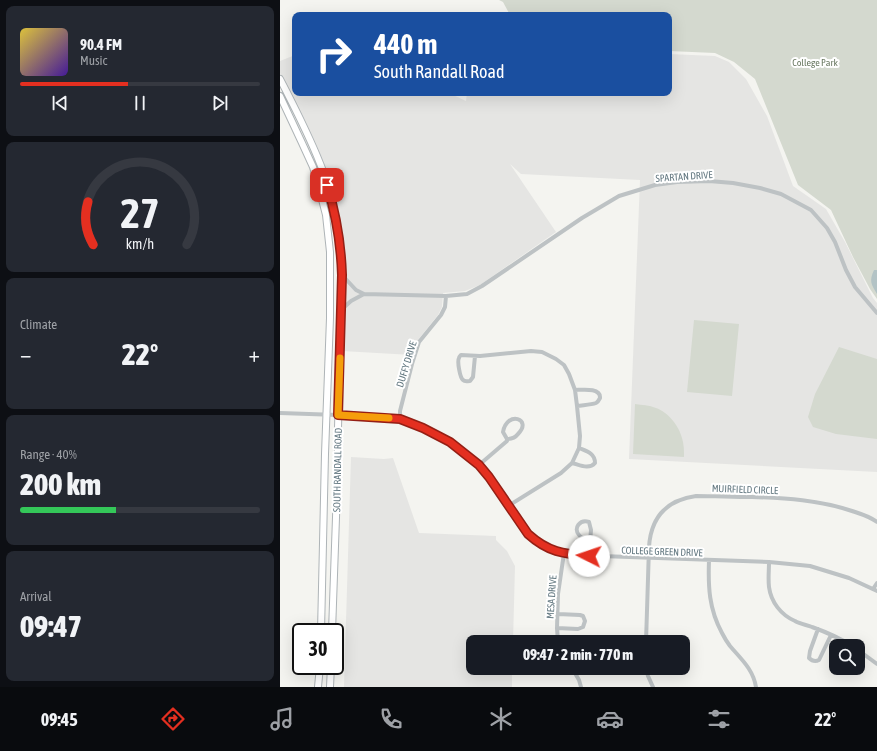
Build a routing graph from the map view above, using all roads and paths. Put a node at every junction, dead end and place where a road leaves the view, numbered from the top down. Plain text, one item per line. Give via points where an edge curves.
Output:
1 (280, 79) edge
2 (280, 96) edge
3 (342, 275) junction
4 (364, 294) junction
5 (446, 296) junction
6 (341, 310) junction
7 (877, 313) edge
8 (475, 356) junction
9 (575, 390) junction
10 (577, 406) junction
11 (280, 414) edge
12 (327, 415) junction
13 (338, 415) junction
14 (400, 419) junction
15 (507, 439) junction
16 (578, 448) junction
17 (572, 463) junction
18 (479, 465) junction
19 (508, 506) junction
20 (877, 522) edge
21 (590, 541) junction
22 (564, 553) junction
23 (589, 556) junction
24 (649, 558) junction
25 (709, 560) junction
26 (769, 562) junction
27 (877, 582) edge
28 (875, 590) edge
29 (558, 614) junction
30 (321, 623) edge
31 (332, 623) edge
32 (557, 628) junction
33 (818, 630) junction
34 (558, 635) edge
35 (646, 635) edge
36 (831, 635) junction
37 (840, 639) edge
38 (865, 655) edge
39 (877, 664) edge
40 (319, 675) edge
41 (331, 675) edge
42 (576, 675) edge
43 (648, 675) edge
44 (318, 687) edge
45 (330, 687) edge
46 (581, 687) edge
47 (653, 687) edge
48 (756, 687) edge

1 - 3 main road, SOUTH RANDALL ROAD via 317,156 332,200
2 - 12 main road, SOUTH RANDALL ROAD via 313,167 328,232 330,304
3 - 4 street via 356,290
3 - 6 main road, SOUTH RANDALL ROAD
4 - 5 street, SPARTAN DRIVE
4 - 6 street
5 - 7 street, SPARTAN DRIVE via 467,294 482,286 618,196 655,185 709,181 760,188 781,194 811,210 826,228 855,287
5 - 14 street, DUFFY DRIVE via 441,315 419,342
6 - 13 main road, SOUTH RANDALL ROAD
8 - 8 street via 473,377 470,381 463,380 459,358 461,355
8 - 9 street via 542,352 564,366
9 - 10 street
9 - 10 street via 593,390 600,398 594,404
10 - 16 street via 580,436
11 - 12 street, COLLEGE GREEN DRIVE
12 - 13 street, COLLEGE GREEN DRIVE
12 - 30 main road, SOUTH RANDALL ROAD
13 - 14 street, COLLEGE GREEN DRIVE
13 - 31 main road, SOUTH RANDALL ROAD
14 - 18 street, COLLEGE GREEN DRIVE via 450,442
15 - 15 street via 515,438 523,429 518,419 513,418 505,426 503,432
15 - 18 street
16 - 17 street
16 - 17 street via 594,456 595,463 590,467
17 - 19 street via 561,473
18 - 19 street, COLLEGE GREEN DRIVE
19 - 22 street, COLLEGE GREEN DRIVE via 532,538 548,549
20 - 24 street, MUIRFIELD CIRCLE via 847,509 804,500 690,496 669,504 659,516 652,528
21 - 21 street via 592,530 589,522 580,522 577,528 579,536
21 - 23 street
22 - 23 street, COLLEGE GREEN DRIVE
22 - 29 street, MESA DRIVE
23 - 24 street, COLLEGE GREEN DRIVE
24 - 25 street, COLLEGE GREEN DRIVE
24 - 35 street, MUIRFIELD CIRCLE
25 - 26 street, COLLEGE GREEN DRIVE
25 - 48 street via 708,582 717,622 729,645 748,666
26 - 28 street, COLLEGE GREEN DRIVE via 810,566 849,578
26 - 33 street via 769,589 778,609 795,621
27 - 28 street
29 - 32 street, MESA DRIVE
29 - 32 street via 580,615 585,621 583,627 578,629
32 - 34 street, MESA DRIVE
33 - 36 street
33 - 36 street via 810,651 811,660 819,660
36 - 37 street
38 - 39 street
40 - 44 main road
41 - 45 main road
42 - 46 street
43 - 47 street

